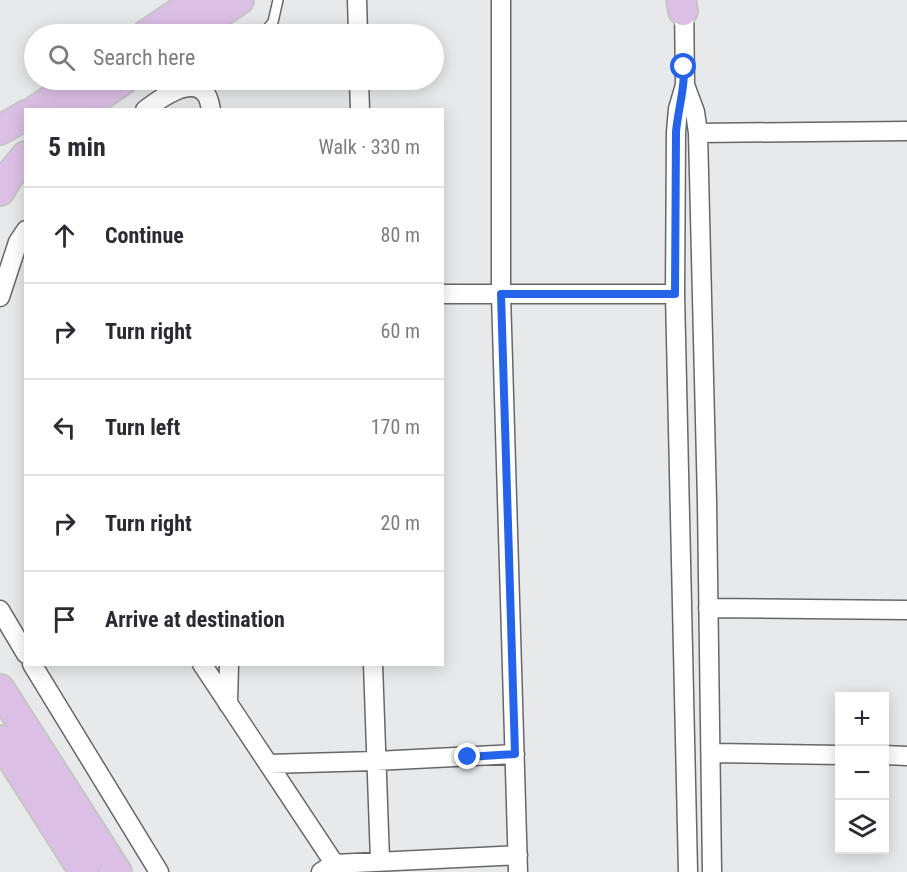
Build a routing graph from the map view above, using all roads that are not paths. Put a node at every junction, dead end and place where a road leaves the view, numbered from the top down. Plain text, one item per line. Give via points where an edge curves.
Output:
1 (239, 0) edge
2 (278, 0) edge
3 (357, 0) edge
4 (501, 0) edge
5 (683, 4) edge
6 (198, 23) edge
7 (271, 24) edge
8 (358, 24) edge
9 (685, 86) junction
10 (66, 90) edge
11 (108, 90) edge
12 (173, 90) edge
13 (202, 90) edge
14 (359, 90) edge
15 (39, 108) edge
16 (82, 108) edge
17 (148, 108) edge
18 (210, 108) edge
19 (360, 108) edge
20 (24, 116) edge
21 (0, 130) edge
22 (907, 131) edge
23 (698, 133) junction
24 (24, 158) edge
25 (0, 191) edge
26 (24, 233) edge
27 (444, 294) edge
28 (501, 294) junction
29 (675, 294) junction
30 (0, 297) edge
31 (680, 499) junction
32 (707, 502) junction
33 (681, 550) junction
34 (707, 552) junction
35 (708, 608) junction
36 (0, 610) edge
37 (907, 610) edge
38 (24, 651) edge
39 (33, 666) edge
40 (202, 666) edge
41 (229, 666) edge
42 (373, 666) edge
43 (0, 689) edge
44 (228, 704) junction
45 (0, 740) edge
46 (711, 753) junction
47 (515, 754) junction
48 (835, 755) edge
49 (889, 755) edge
50 (907, 756) edge
51 (375, 761) junction
52 (268, 764) junction
53 (380, 860) junction
54 (518, 863) edge
55 (332, 869) edge
56 (83, 872) edge
57 (117, 872) edge
58 (159, 872) edge
59 (688, 872) edge
60 (712, 872) edge

1 - 6 main road
2 - 7 lane
3 - 8 street
4 - 28 street
5 - 9 street
9 - 23 street
9 - 29 street via 676,132
10 - 15 main road
11 - 16 main road
12 - 17 street
13 - 18 street
14 - 19 street
20 - 21 main road
22 - 23 street
23 - 32 street
24 - 25 main road
26 - 30 street
27 - 28 street
28 - 29 street
28 - 47 street
29 - 31 street
31 - 32 street via 693,505
31 - 33 street
32 - 34 street
33 - 34 street via 697,547
33 - 59 street
34 - 35 street
35 - 37 street
35 - 46 street
36 - 38 street
39 - 58 street
40 - 44 street
41 - 44 street
42 - 51 street
43 - 57 main road
44 - 52 street
45 - 56 main road
46 - 48 street
46 - 60 street
47 - 51 street
47 - 54 street
49 - 50 street
51 - 52 street
51 - 53 street
52 - 55 street
53 - 54 street
53 - 55 street

